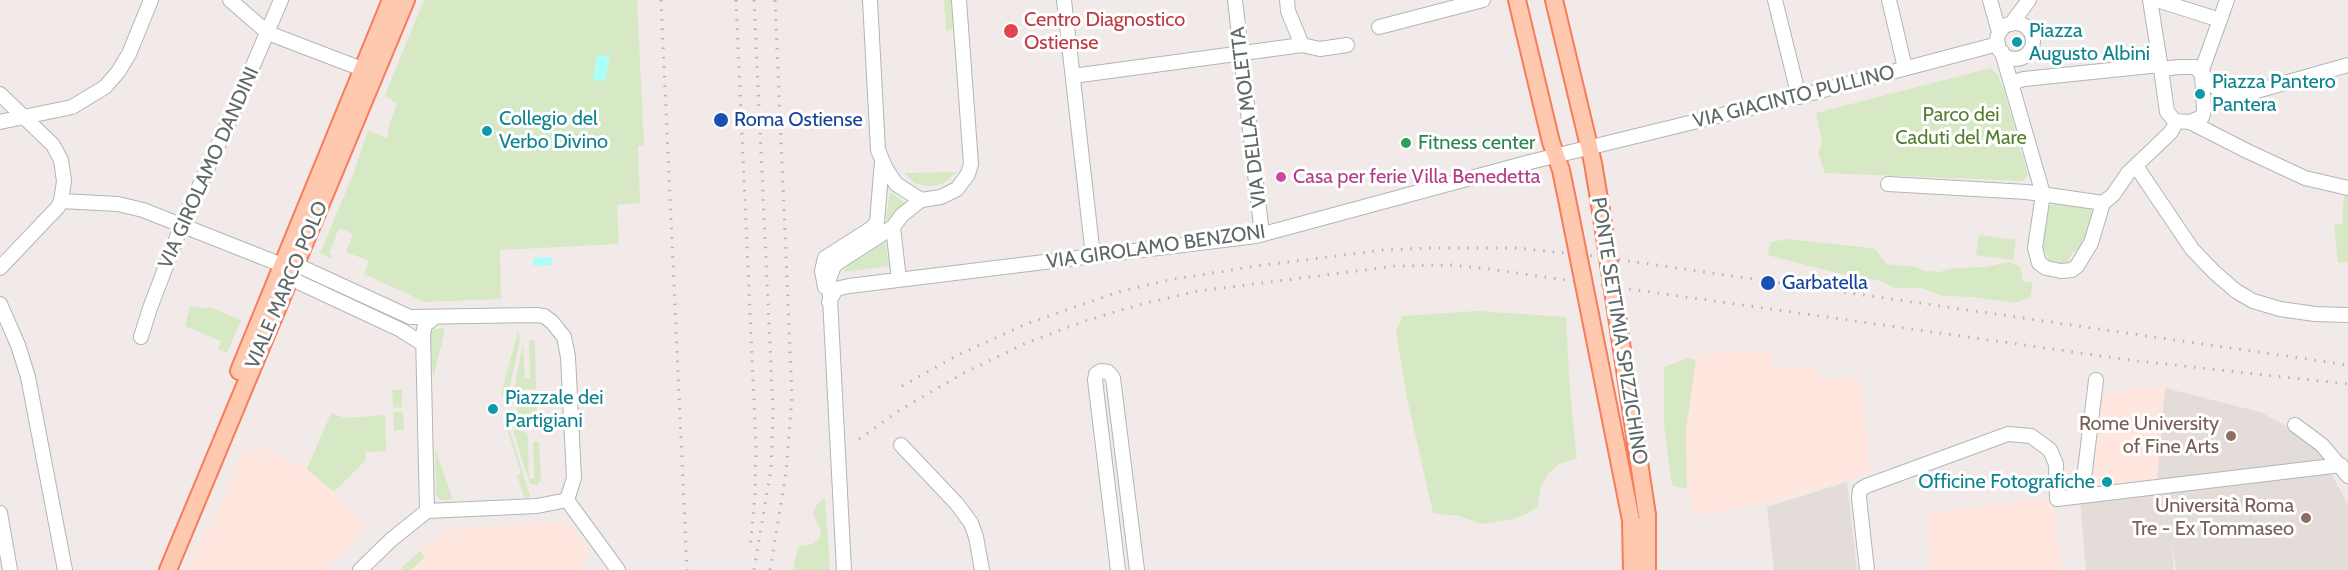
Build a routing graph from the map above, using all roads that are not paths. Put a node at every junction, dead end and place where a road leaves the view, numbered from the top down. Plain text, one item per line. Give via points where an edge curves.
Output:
1 (151, 0) edge
2 (230, 0) edge
3 (281, 0) edge
4 (390, 0) edge
5 (406, 0) edge
6 (870, 0) edge
7 (959, 0) edge
8 (1064, 0) edge
9 (1234, 0) edge
10 (1287, 0) edge
11 (1484, 0) edge
12 (1517, 0) edge
13 (1554, 0) edge
14 (1775, 0) edge
15 (1889, 0) edge
16 (1990, 0) edge
17 (2150, 0) edge
18 (2157, 0) edge
19 (2227, 0) edge
20 (2029, 1) edge
21 (2220, 20) junction
22 (2011, 24) junction
23 (1379, 27) dead end
24 (2028, 28) junction
25 (268, 33) junction
26 (2000, 43) junction
27 (1302, 45) junction
28 (1347, 45) dead end
29 (1242, 54) junction
30 (2019, 58) junction
31 (2348, 65) edge
32 (2160, 67) junction
33 (1905, 68) junction
34 (362, 69) junction
35 (2202, 74) junction
36 (1073, 76) junction
37 (2024, 79) junction
38 (2012, 86) junction
39 (0, 94) edge
40 (1799, 97) junction
41 (23, 117) junction
42 (0, 122) edge
43 (2183, 122) junction
44 (1590, 147) junction
45 (882, 159) junction
46 (2136, 166) junction
47 (1560, 167) junction
48 (1888, 184) dead end
49 (2348, 188) edge
50 (2043, 194) junction
51 (921, 200) junction
52 (61, 201) junction
53 (2103, 203) junction
54 (182, 224) junction
55 (893, 226) junction
56 (1262, 234) junction
57 (1093, 256) junction
58 (0, 268) edge
59 (290, 269) junction
60 (899, 280) junction
61 (830, 302) junction
62 (0, 304) edge
63 (2348, 315) edge
64 (435, 317) junction
65 (141, 337) dead end
66 (423, 344) junction
67 (2096, 380) dead end
68 (2295, 425) dead end
69 (901, 444) dead end
70 (2344, 471) edge
71 (2082, 495) junction
72 (567, 500) junction
73 (427, 512) junction
74 (0, 513) edge
75 (10, 570) edge
76 (65, 570) edge
77 (156, 570) edge
78 (168, 570) edge
79 (360, 570) edge
80 (618, 570) edge
81 (844, 570) edge
82 (982, 570) edge
83 (1119, 570) edge
84 (1137, 570) edge
85 (1632, 570) edge
86 (1647, 570) edge
87 (1867, 570) edge

1 - 41 street via 129,54 105,87 72,107
2 - 25 street
3 - 25 street, VIA GIROLAMO DANDINI
4 - 34 main road, VIALE MARCO POLO
5 - 59 main road, VIALE MARCO POLO
6 - 45 street via 876,138
7 - 51 street via 971,164 957,189
8 - 36 street
9 - 29 street, VIA DELLA MOLETTA
10 - 27 street
11 - 23 street
12 - 47 main road, PONTE SETTIMIA SPIZZICHINO
13 - 44 main road, PONTE SETTIMIA SPIZZICHINO
14 - 40 street
15 - 33 street
16 - 26 street
17 - 32 street
18 - 21 street
19 - 21 street
20 - 22 street
20 - 24 street
21 - 35 street
22 - 24 street
22 - 26 street
24 - 30 street via 2032,44 2028,53
25 - 34 street
25 - 54 street, VIA GIROLAMO DANDINI
26 - 30 street via 2009,57
26 - 33 street, VIA GIACINTO PULLINO
26 - 38 street
27 - 28 street via 1320,49
27 - 29 street
29 - 36 street
29 - 56 street, VIA DELLA MOLETTA
30 - 37 street via 2018,68
31 - 35 street via 2232,98
32 - 35 street via 2190,66
32 - 37 street
32 - 43 street via 2167,112
33 - 40 street, VIA GIACINTO PULLINO
34 - 59 main road, VIALE MARCO POLO
35 - 43 street via 2204,114 2200,119
36 - 57 street
37 - 38 street
38 - 50 street
39 - 41 street
40 - 44 street, VIA GIACINTO PULLINO
41 - 42 street
41 - 52 street via 60,156 64,181
43 - 46 street
43 - 49 street via 2305,178
44 - 47 street, VIA GIROLAMO BENZONI
44 - 86 main road, PONTE SETTIMIA SPIZZICHINO, bridge via 1647,515
45 - 51 street via 896,184
45 - 61 street via 876,224 824,260 822,274
46 - 53 street
46 - 63 street via 2192,249 2236,291 2280,309
47 - 56 street, VIA GIROLAMO BENZONI
47 - 85 main road, PONTE SETTIMIA SPIZZICHINO, bridge via 1631,520
48 - 50 street
50 - 53 street
50 - 53 street via 2035,256 2041,266 2051,270 2070,271 2079,264 2091,243
51 - 55 street
52 - 54 street via 130,206
52 - 58 street
54 - 59 street
54 - 65 street, VIA GIROLAMO DANDINI
55 - 60 street
55 - 61 street via 834,267 829,279
56 - 57 street, VIA GIROLAMO BENZONI
57 - 60 street, VIA GIROLAMO BENZONI
59 - 64 street via 407,316
59 - 66 street
59 - 77 main road, VIALE MARCO POLO
59 - 78 main road, VIALE MARCO POLO
60 - 61 street, VIA GIROLAMO BENZONI via 839,287
61 - 81 street
62 - 76 street via 27,372
64 - 66 street via 425,325
64 - 72 street via 536,315 560,330 567,348 574,464 573,487
66 - 73 street
67 - 71 street
68 - 70 street via 2322,445
69 - 82 street via 964,512 976,537
70 - 71 street
71 - 87 street via 2057,499 2054,457 2040,441 2016,433 1989,440 1860,490
72 - 73 street via 537,506
72 - 80 street
73 - 79 street
74 - 75 street
83 - 84 street via 1095,380 1101,371 1113,378

